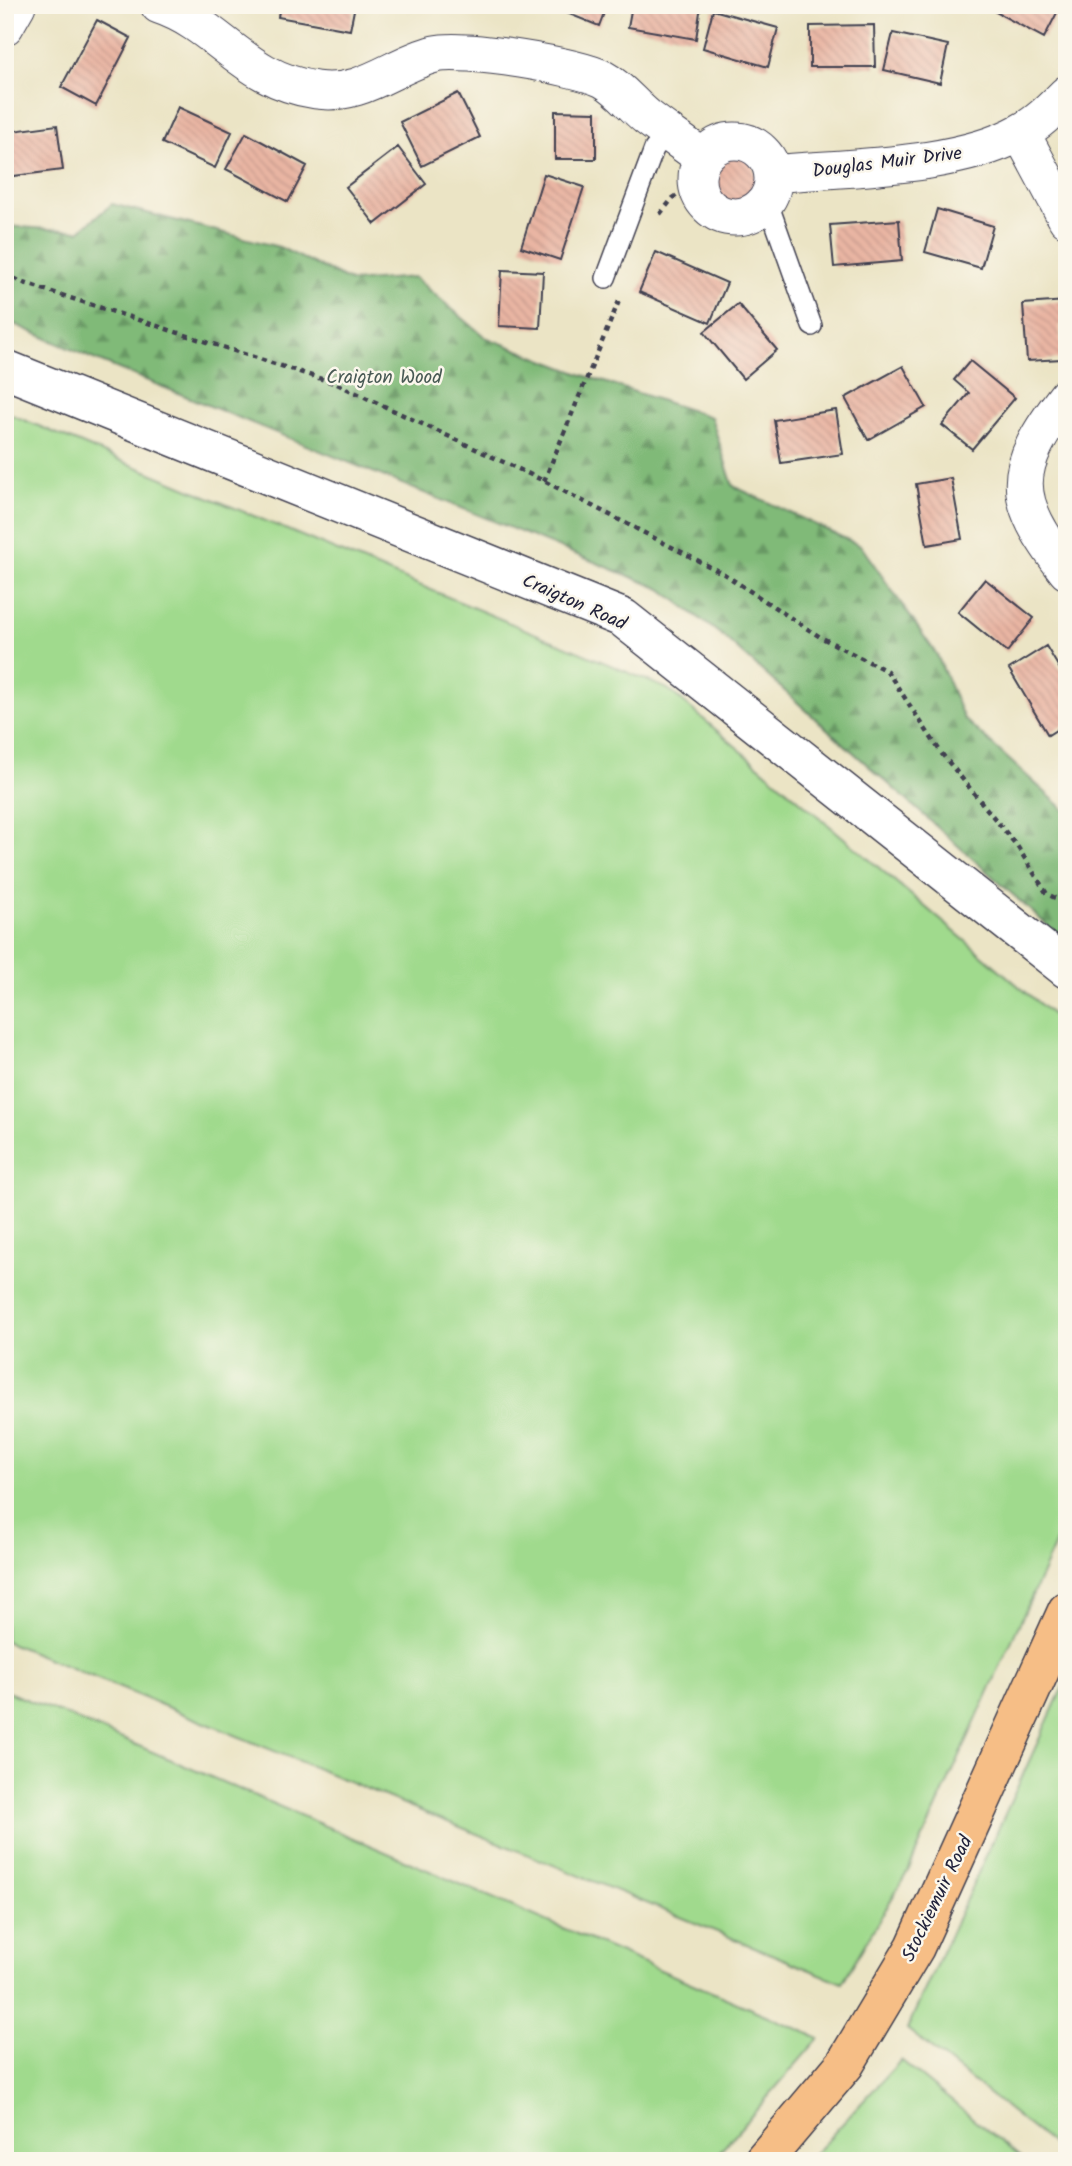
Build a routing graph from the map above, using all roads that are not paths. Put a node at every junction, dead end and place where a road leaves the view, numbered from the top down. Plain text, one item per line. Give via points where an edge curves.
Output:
1 (16, 5) edge
2 (159, 5) edge
3 (5, 26) edge
4 (1067, 94) edge
5 (668, 132) junction
6 (1021, 133) junction
7 (700, 170) junction
8 (770, 187) junction
9 (1067, 219) edge
10 (606, 278) dead end
11 (812, 326) dead end
12 (5, 369) edge
13 (1067, 396) edge
14 (1067, 571) edge
15 (1067, 970) edge
16 (1067, 1611) edge
17 (763, 2161) edge

1 - 3 street
2 - 5 street, Douglas Muir Drive via 193,21 236,56 284,83 338,92 379,80 418,60 456,52 537,62 601,78
4 - 6 street, Douglas Muir Drive
5 - 7 street, Douglas Muir Drive
5 - 10 lane via 654,149
6 - 8 street, Douglas Muir Drive via 954,156
6 - 9 street
7 - 8 street, Douglas Muir Drive via 709,206 733,217 746,216
7 - 8 street via 724,142 738,140 762,151
8 - 11 lane
12 - 15 street, Craigton Road via 623,618
13 - 14 street via 1032,446 1024,487 1035,528
16 - 17 main road, Stockiemuir Road via 915,1947 845,2064

